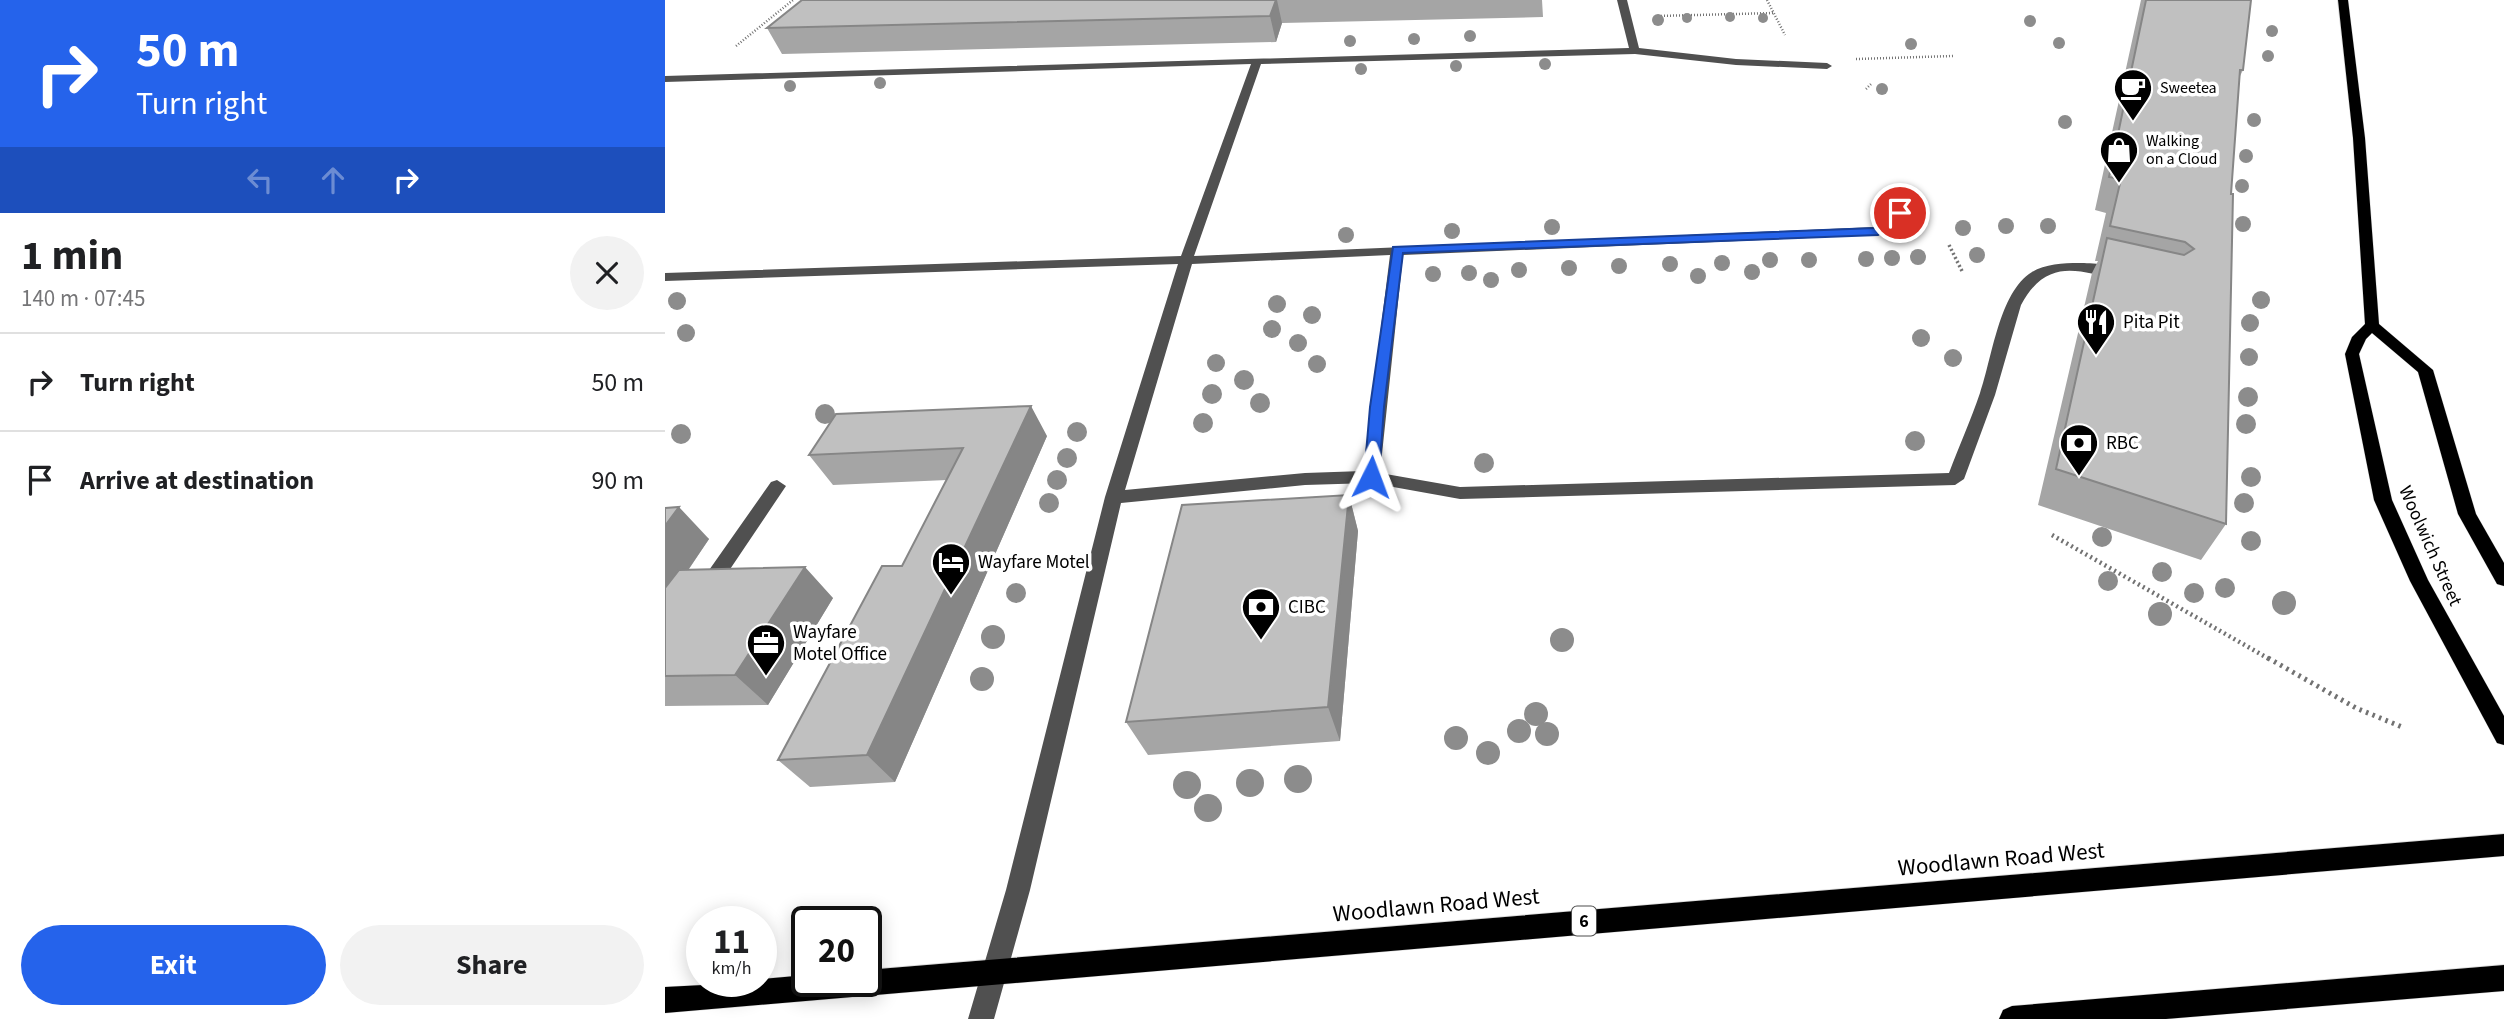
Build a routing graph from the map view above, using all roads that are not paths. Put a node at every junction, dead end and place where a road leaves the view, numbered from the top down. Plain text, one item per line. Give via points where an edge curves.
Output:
1 (1622, 0) edge
2 (2343, 0) edge
3 (1635, 51) junction
4 (1257, 61) junction
5 (1827, 65) dead end
6 (667, 79) edge
7 (1900, 213) dead end
8 (1397, 250) junction
9 (1186, 260) junction
10 (2132, 275) edge
11 (665, 277) edge
12 (2372, 325) junction
13 (1371, 477) junction
14 (777, 486) dead end
15 (1114, 497) junction
16 (2504, 579) edge
17 (695, 605) edge
18 (2504, 736) edge
19 (2504, 845) edge
20 (995, 970) junction
21 (2504, 978) edge
22 (665, 1000) edge
23 (981, 1019) edge
24 (2011, 1019) edge

1 - 3 lane
2 - 12 main road via 2359,138
3 - 4 lane
3 - 5 lane via 1736,62
4 - 6 lane
4 - 9 lane
7 - 8 lane via 1878,231
8 - 9 lane
8 - 13 lane
9 - 11 lane
9 - 15 lane
10 - 13 lane via 2085,265 2061,266 2045,271 2017,291 1990,385 1955,479 1460,493
12 - 16 main road via 2425,370 2467,514
12 - 18 main road, Woolwich Street via 2359,337 2352,355 2383,500 2419,580
13 - 15 lane
14 - 17 lane
15 - 20 lane
19 - 20 main road, Woodlawn Road West / 6
20 - 22 main road, Woodlawn Road West / 6
20 - 23 lane
21 - 24 main road

